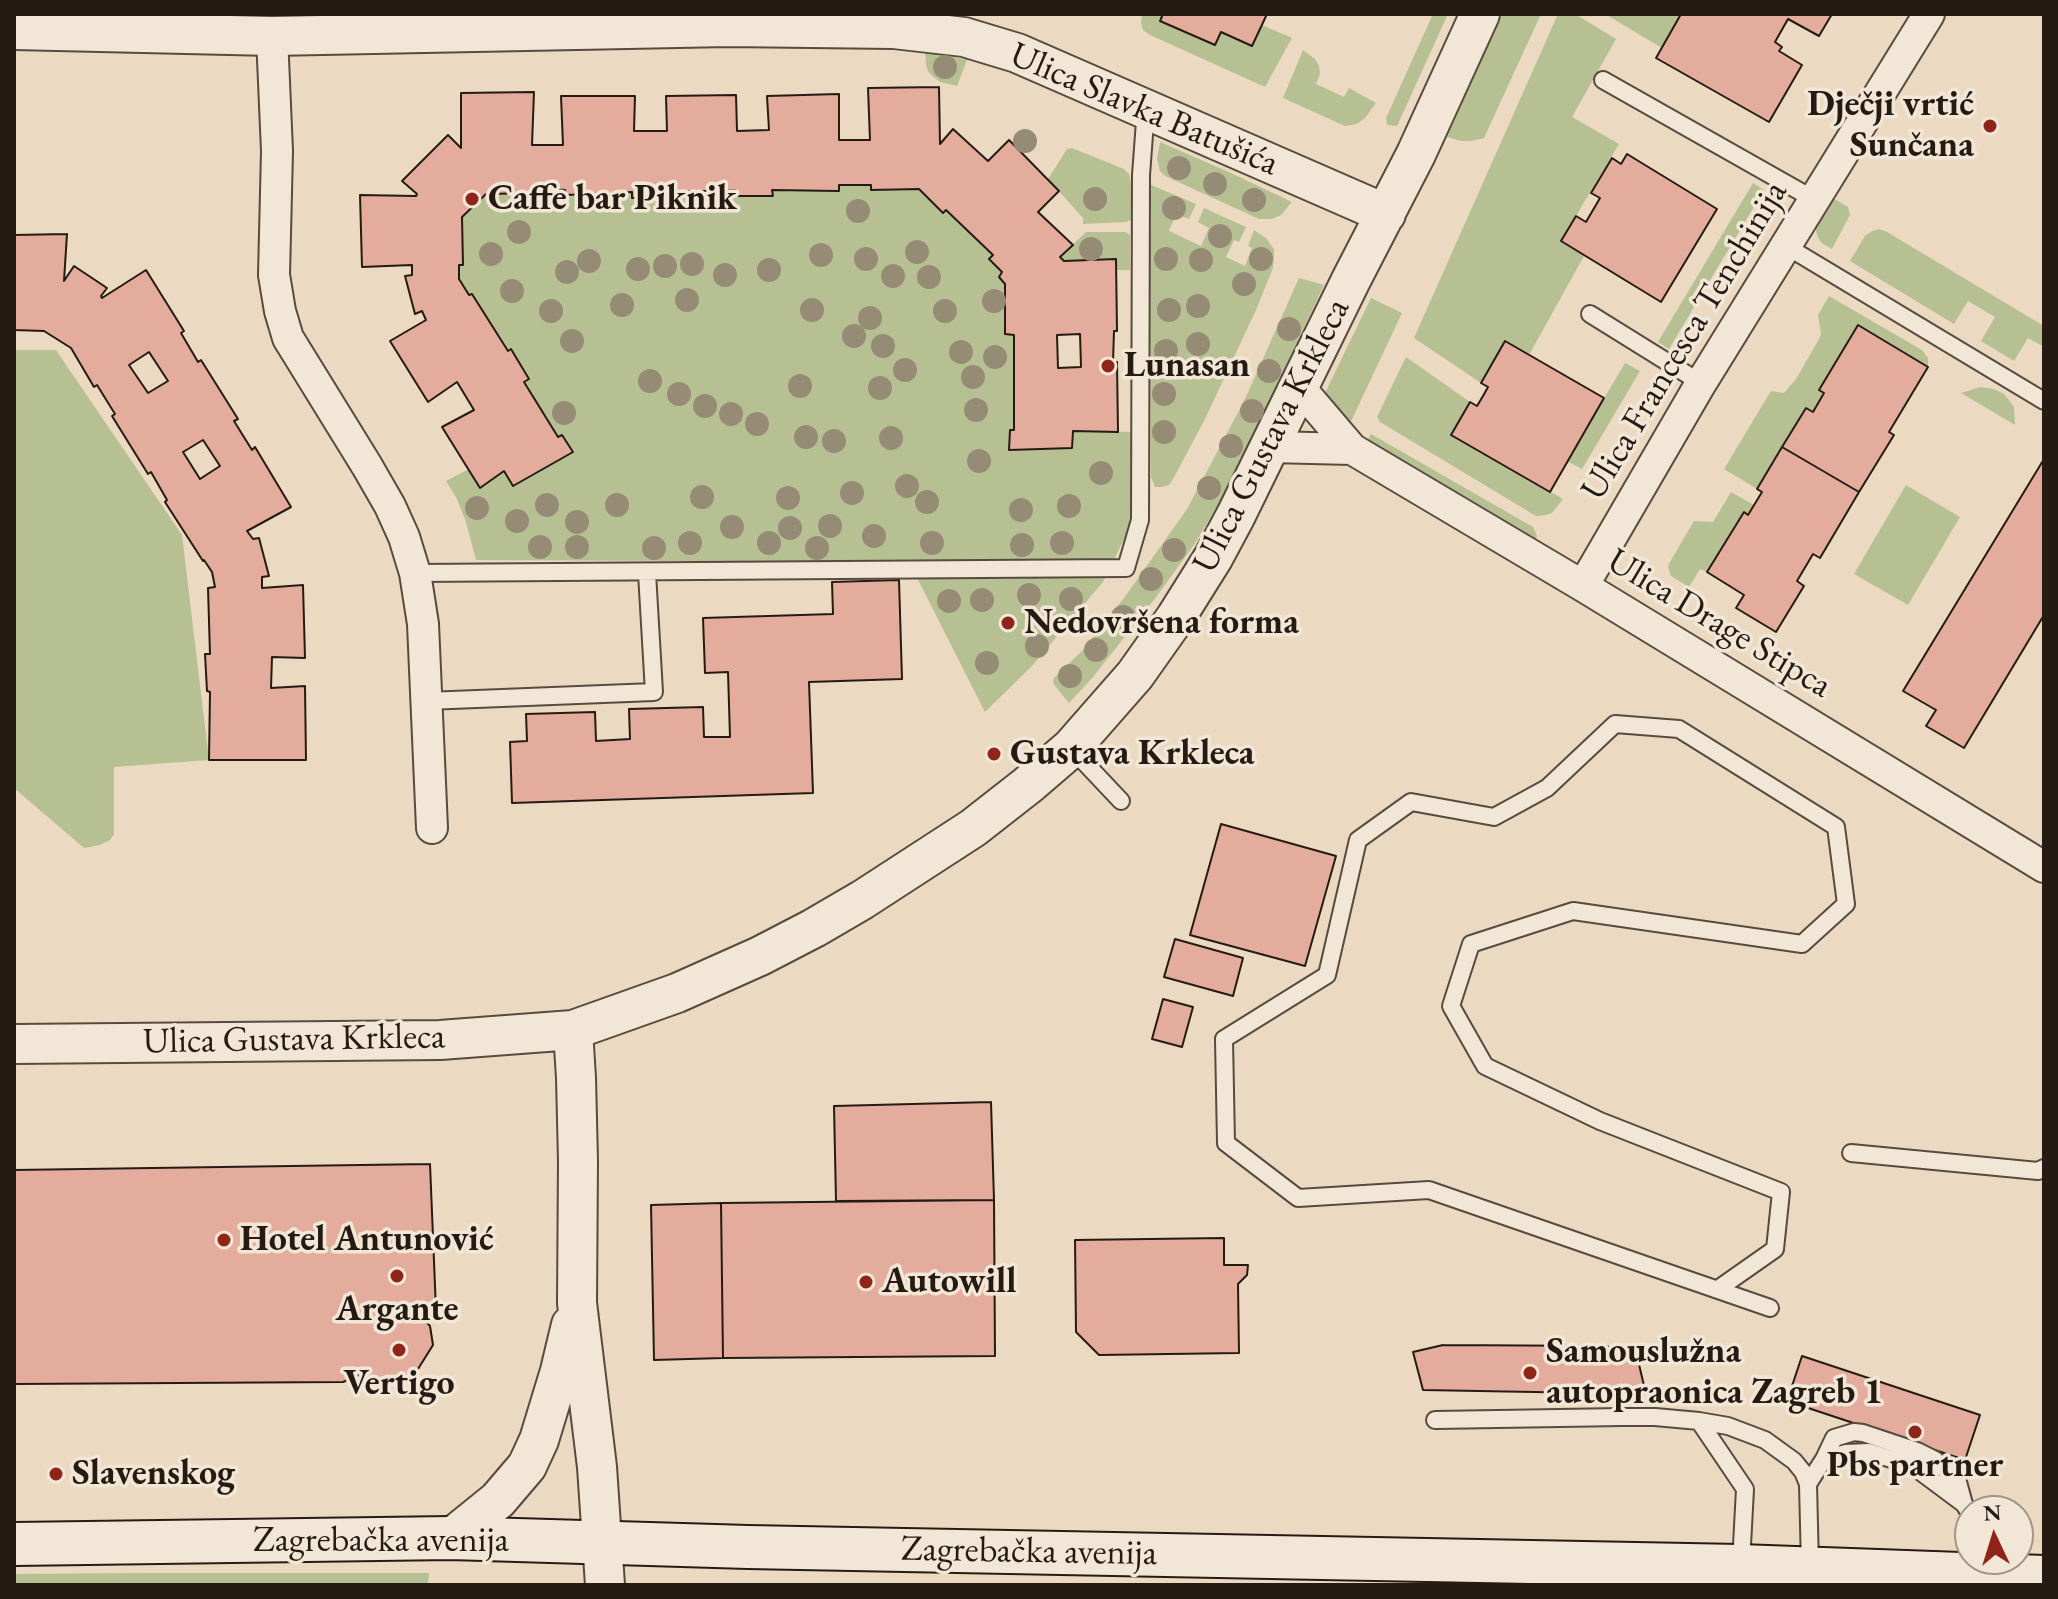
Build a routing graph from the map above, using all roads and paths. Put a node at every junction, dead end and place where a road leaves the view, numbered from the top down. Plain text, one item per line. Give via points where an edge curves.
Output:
1 (1480, 14) edge
2 (1927, 15) edge
3 (729, 20) edge
4 (14, 30) edge
5 (272, 36) junction
6 (1603, 80) dead end
7 (1146, 108) junction
8 (1815, 200) junction
9 (1386, 214) junction
10 (1786, 246) junction
11 (1590, 314) dead end
12 (1701, 383) junction
13 (1300, 388) junction
14 (2044, 401) edge
15 (1270, 447) junction
16 (1352, 449) junction
17 (415, 573) junction
18 (647, 573) junction
19 (1583, 586) junction
20 (426, 701) junction
21 (1071, 748) junction
22 (1121, 801) dead end
23 (432, 828) dead end
24 (2044, 867) edge
25 (573, 1030) junction
26 (14, 1044) edge
27 (1851, 1153) dead end
28 (2044, 1168) edge
29 (1718, 1289) junction
30 (577, 1303) junction
31 (1770, 1308) dead end
32 (1435, 1420) dead end
33 (1699, 1421) junction
34 (1808, 1484) junction
35 (1962, 1495) edge
36 (451, 1538) junction
37 (601, 1542) junction
38 (14, 1544) edge
39 (1740, 1566) junction
40 (1810, 1569) junction
41 (1954, 1570) edge
42 (605, 1585) edge

1 - 9 street, Ulica Gustava Krkleca
2 - 8 street, Ulica Francesca Tenchinija
3 - 5 street, Ulica Slavka Batušića
3 - 7 street, Ulica Slavka Batušića via 964,37 1017,53
4 - 5 street, Ulica Slavka Batušića
5 - 17 street via 277,151 274,275 280,311 288,338 390,506
6 - 8 lane
7 - 9 street, Ulica Slavka Batušića
7 - 18 lane via 1141,175 1140,520 1126,568
8 - 10 street, Ulica Francesca Tenchinija
9 - 13 street, Ulica Gustava Krkleca
10 - 12 street, Ulica Francesca Tenchinija
10 - 14 lane
11 - 12 lane
12 - 19 street, Ulica Francesca Tenchinija
13 - 15 street, Ulica Gustava Krkleca
13 - 16 street, Ulica Drage Stipca
15 - 16 street, Ulica Drage Stipca
15 - 21 street, Ulica Gustava Krkleca via 1176,617 1135,675
16 - 19 street, Ulica Drage Stipca
17 - 18 lane
17 - 20 street
18 - 20 lane via 654,692
19 - 24 street, Ulica Drage Stipca
20 - 23 street
21 - 22 lane
21 - 25 street, Ulica Gustava Krkleca via 973,828 814,928 677,993
25 - 26 street, Ulica Gustava Krkleca via 440,1040
25 - 30 street
27 - 28 lane
29 - 29 lane via 1429,1190 1298,1198 1226,1143 1224,1039 1327,975 1358,840 1411,802 1494,817 1547,788 1615,724 1679,729 1836,827 1846,904 1802,944 1573,911 1471,944 1451,1006 1485,1066 1600,1121 1781,1192 1775,1249
29 - 31 lane
30 - 36 street via 527,1466 498,1500
30 - 37 street
32 - 33 lane
33 - 34 lane via 1765,1440 1794,1461
33 - 39 lane via 1745,1489
34 - 35 lane via 1834,1438 1854,1432 1935,1460 1958,1482
34 - 40 lane
36 - 37 main road, Zagrebačka avenija
36 - 38 main road, Zagrebačka avenija
37 - 39 main road, Zagrebačka avenija
37 - 42 street
39 - 40 main road, Zagrebačka avenija
40 - 41 main road, Zagrebačka avenija

